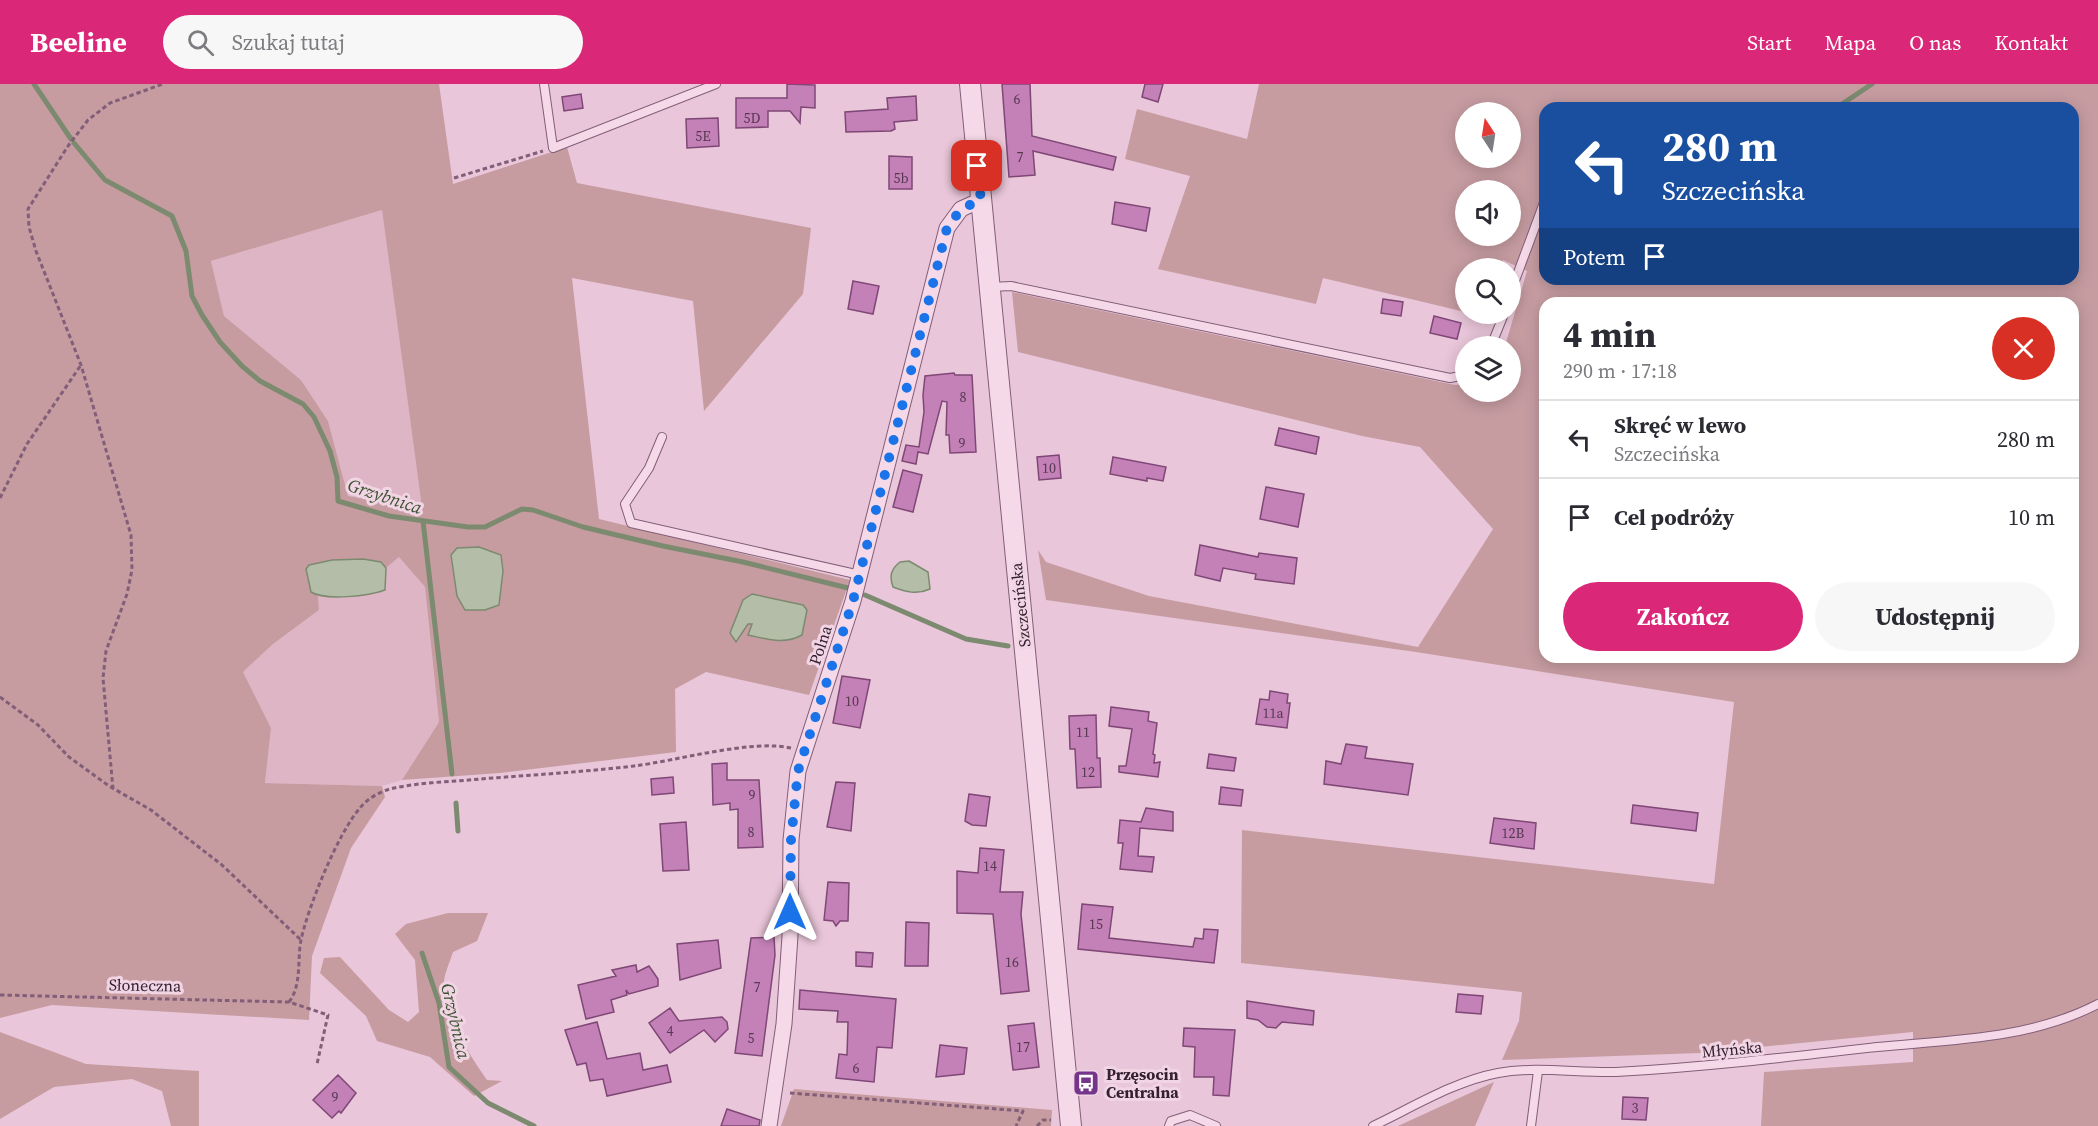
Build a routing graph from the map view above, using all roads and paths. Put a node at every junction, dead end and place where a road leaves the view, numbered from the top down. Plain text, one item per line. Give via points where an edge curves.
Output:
1 (164, 84) edge
2 (544, 84) edge
3 (716, 84) edge
4 (970, 84) edge
5 (553, 148) junction
6 (454, 177) dead end
7 (981, 200) junction
8 (1539, 216) edge
9 (1521, 264) edge
10 (989, 287) junction
11 (81, 365) junction
12 (1455, 377) edge
13 (662, 437) dead end
14 (0, 498) edge
15 (860, 575) junction
16 (0, 697) edge
17 (804, 751) junction
18 (113, 789) junction
19 (301, 940) junction
20 (0, 995) edge
21 (289, 1002) junction
22 (2098, 1004) edge
23 (317, 1065) dead end
24 (1538, 1071) junction
25 (776, 1091) junction
26 (1052, 1120) dead end
27 (769, 1126) edge
28 (1016, 1126) edge
29 (1037, 1126) edge
30 (1071, 1126) edge
31 (1169, 1126) edge
32 (1216, 1126) edge
33 (1373, 1126) edge
34 (1531, 1126) edge

1 - 11 path via 110,103 88,120 28,209 36,251
2 - 5 lane
3 - 5 lane
4 - 7 street, Szczecińska
5 - 6 path
7 - 10 street, Szczecińska
7 - 15 street, Polna via 961,209 947,228
8 - 9 lane
10 - 12 lane via 1011,286
10 - 30 street, Szczecińska
11 - 14 path via 27,444
11 - 18 path via 133,553 127,594 106,651 103,678
13 - 15 lane via 649,468 624,504 631,523
15 - 17 street, Polna
16 - 18 path
17 - 19 path via 780,745 636,765 389,789 371,797 347,828
17 - 25 street, Polna via 794,795 790,936
18 - 19 path via 151,810 222,865
19 - 21 path via 295,991
20 - 21 path, Słoneczna
21 - 23 path, Słoneczna via 328,1015
22 - 24 lane, Młyńska via 2028,1030 1746,1062 1614,1072
24 - 33 lane, Młyńska via 1480,1078
24 - 34 lane
25 - 27 street, Polna
25 - 28 path via 1023,1112
26 - 29 path via 1043,1120
31 - 32 lane via 1171,1121 1190,1115

